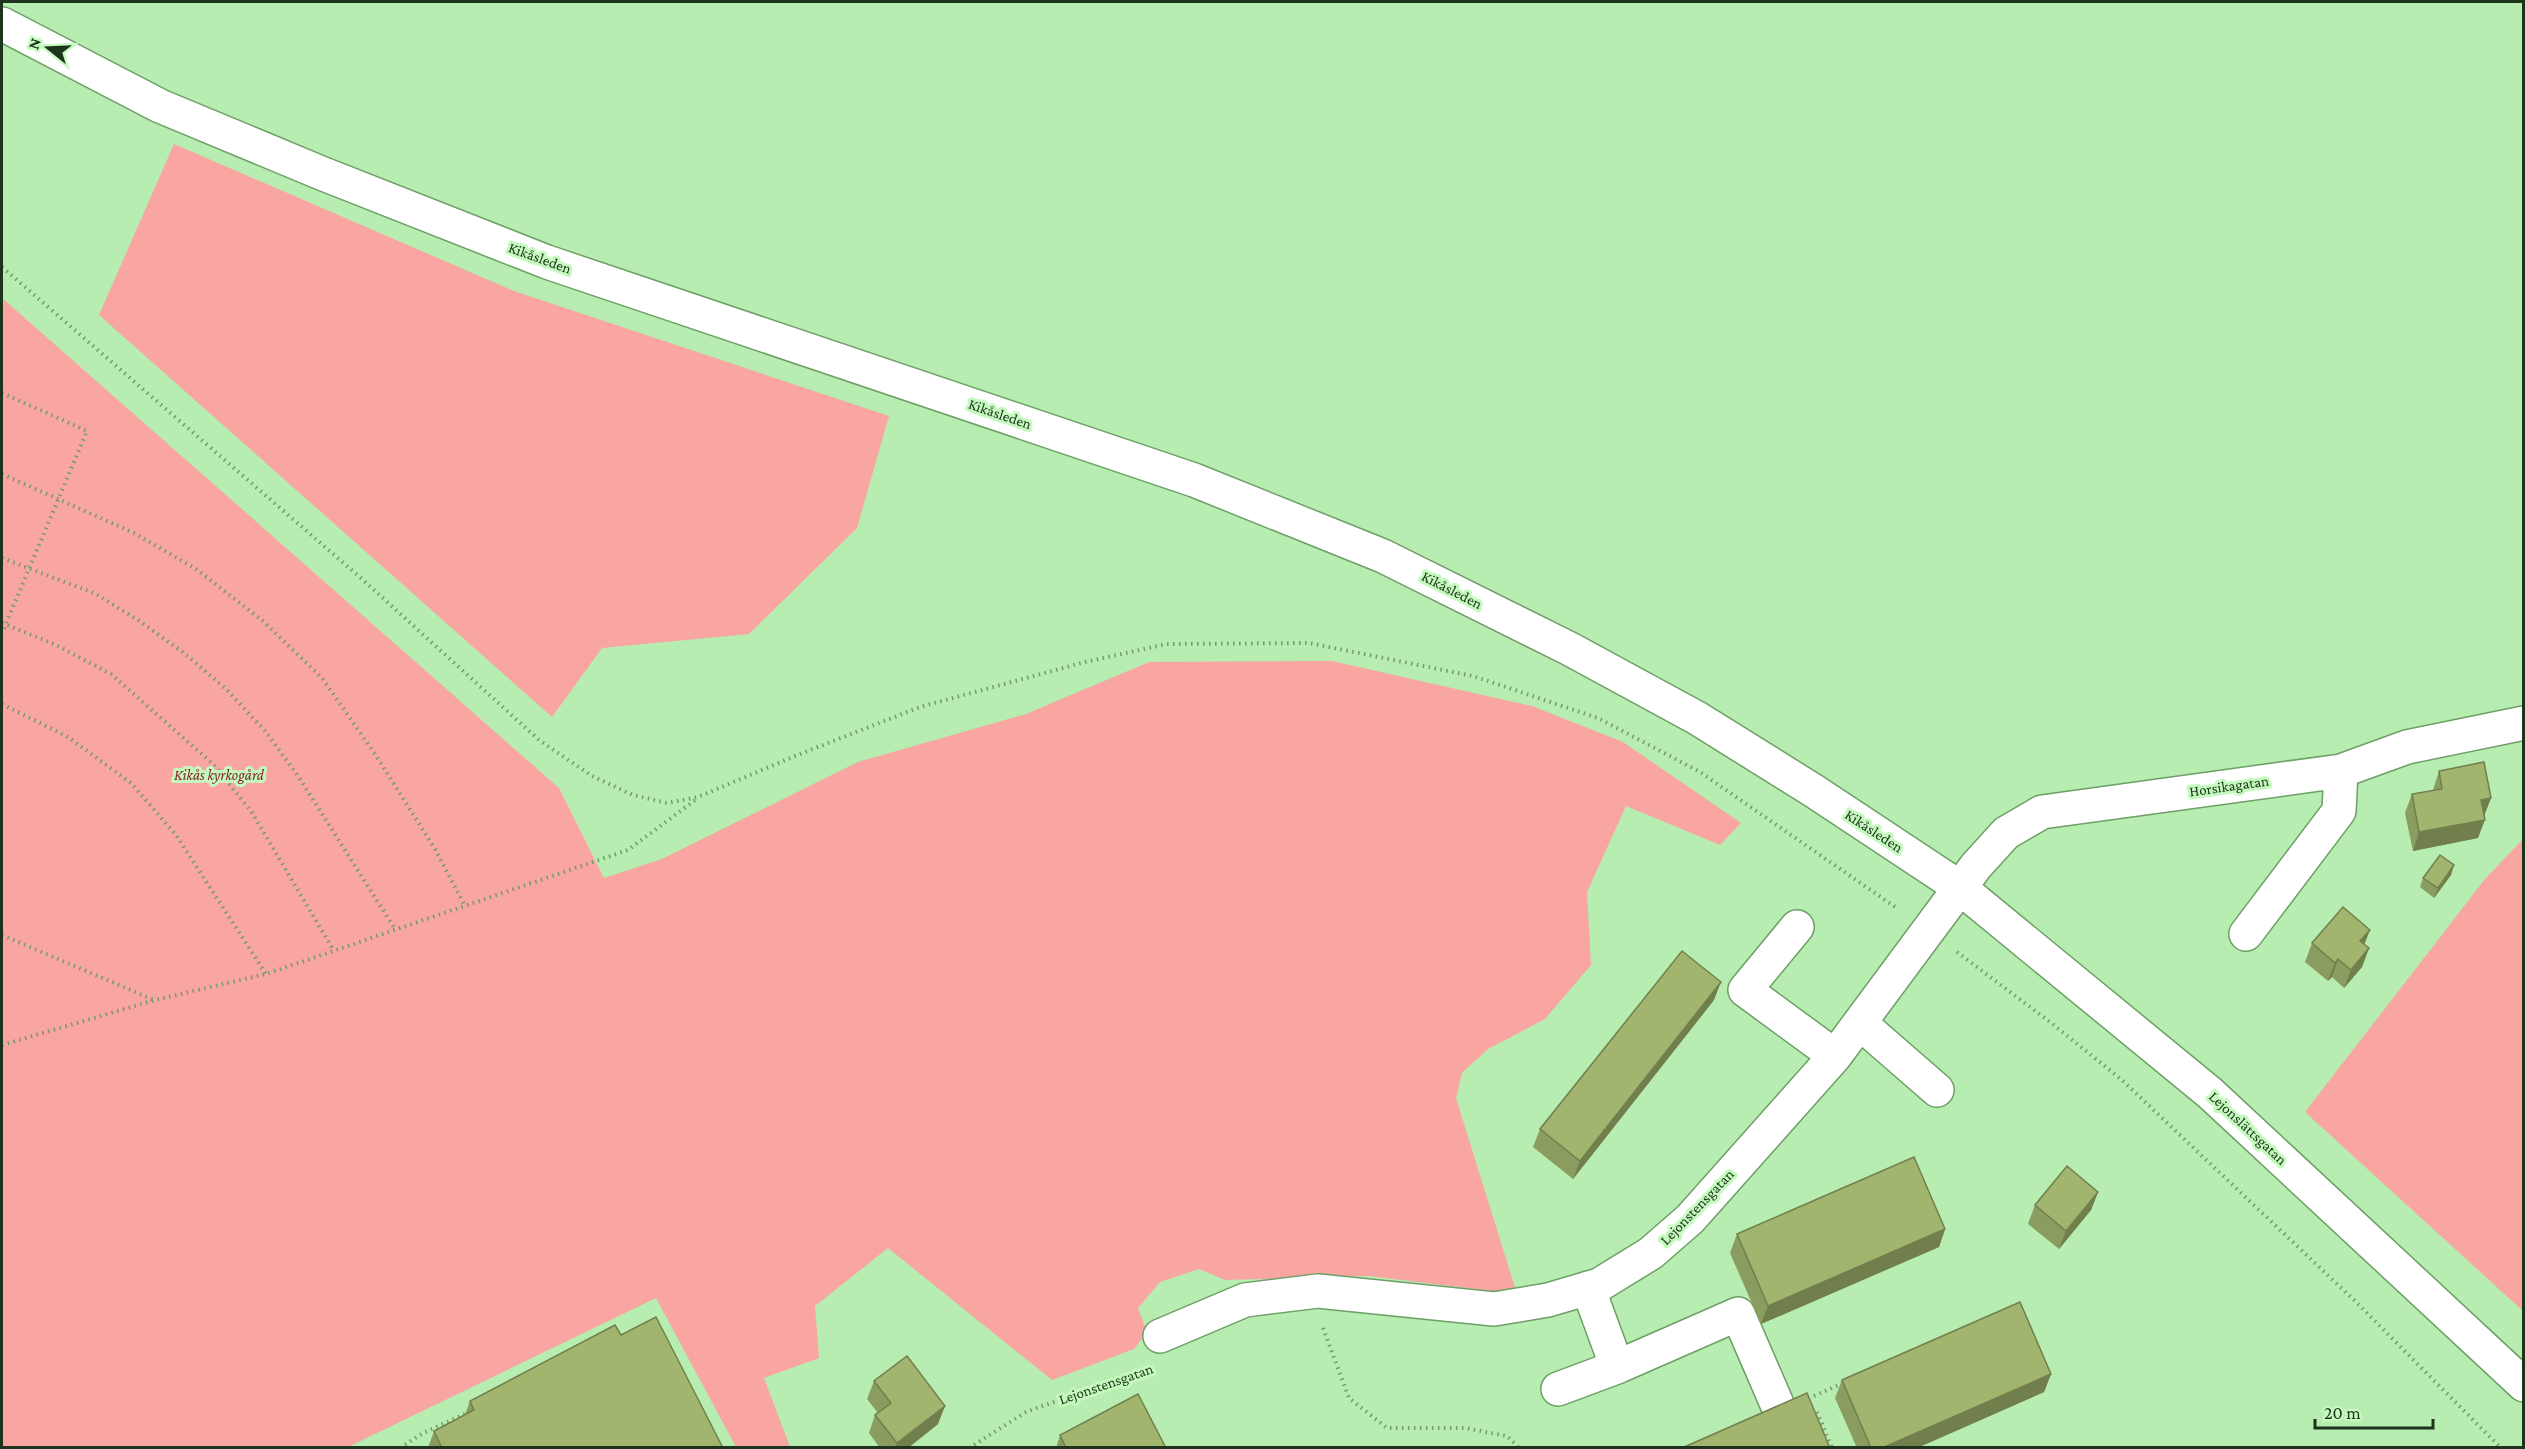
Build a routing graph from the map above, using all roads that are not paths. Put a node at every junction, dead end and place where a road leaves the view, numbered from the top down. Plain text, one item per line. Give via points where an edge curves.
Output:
1 (2, 24) edge
2 (2523, 723) edge
3 (2341, 771) junction
4 (1959, 887) junction
5 (1797, 927) dead end
6 (2246, 934) dead end
7 (1860, 1023) junction
8 (1835, 1056) junction
9 (1937, 1090) dead end
10 (1588, 1288) junction
11 (1158, 1351) road end
12 (1617, 1367) junction
13 (2523, 1385) edge
14 (1558, 1389) dead end
15 (1780, 1411) edge

1 - 4 street, Kikåsleden via 160,106 547,262 1194,480 1383,556 1697,718
2 - 3 street, Horsikagatan via 2407,747
3 - 4 street, Horsikagatan via 2042,812 2006,833
3 - 6 street via 2339,811
4 - 7 street, Lejonstensgatan
4 - 13 street, Lejonslättsgatan via 2210,1093
5 - 8 street via 1745,990
7 - 8 street, Lejonstensgatan
7 - 9 street
8 - 10 street, Lejonstensgatan via 1690,1219 1651,1253
10 - 11 street, Lejonstensgatan via 1494,1309 1318,1291 1245,1299
10 - 12 street
12 - 14 street
12 - 15 street via 1738,1314

